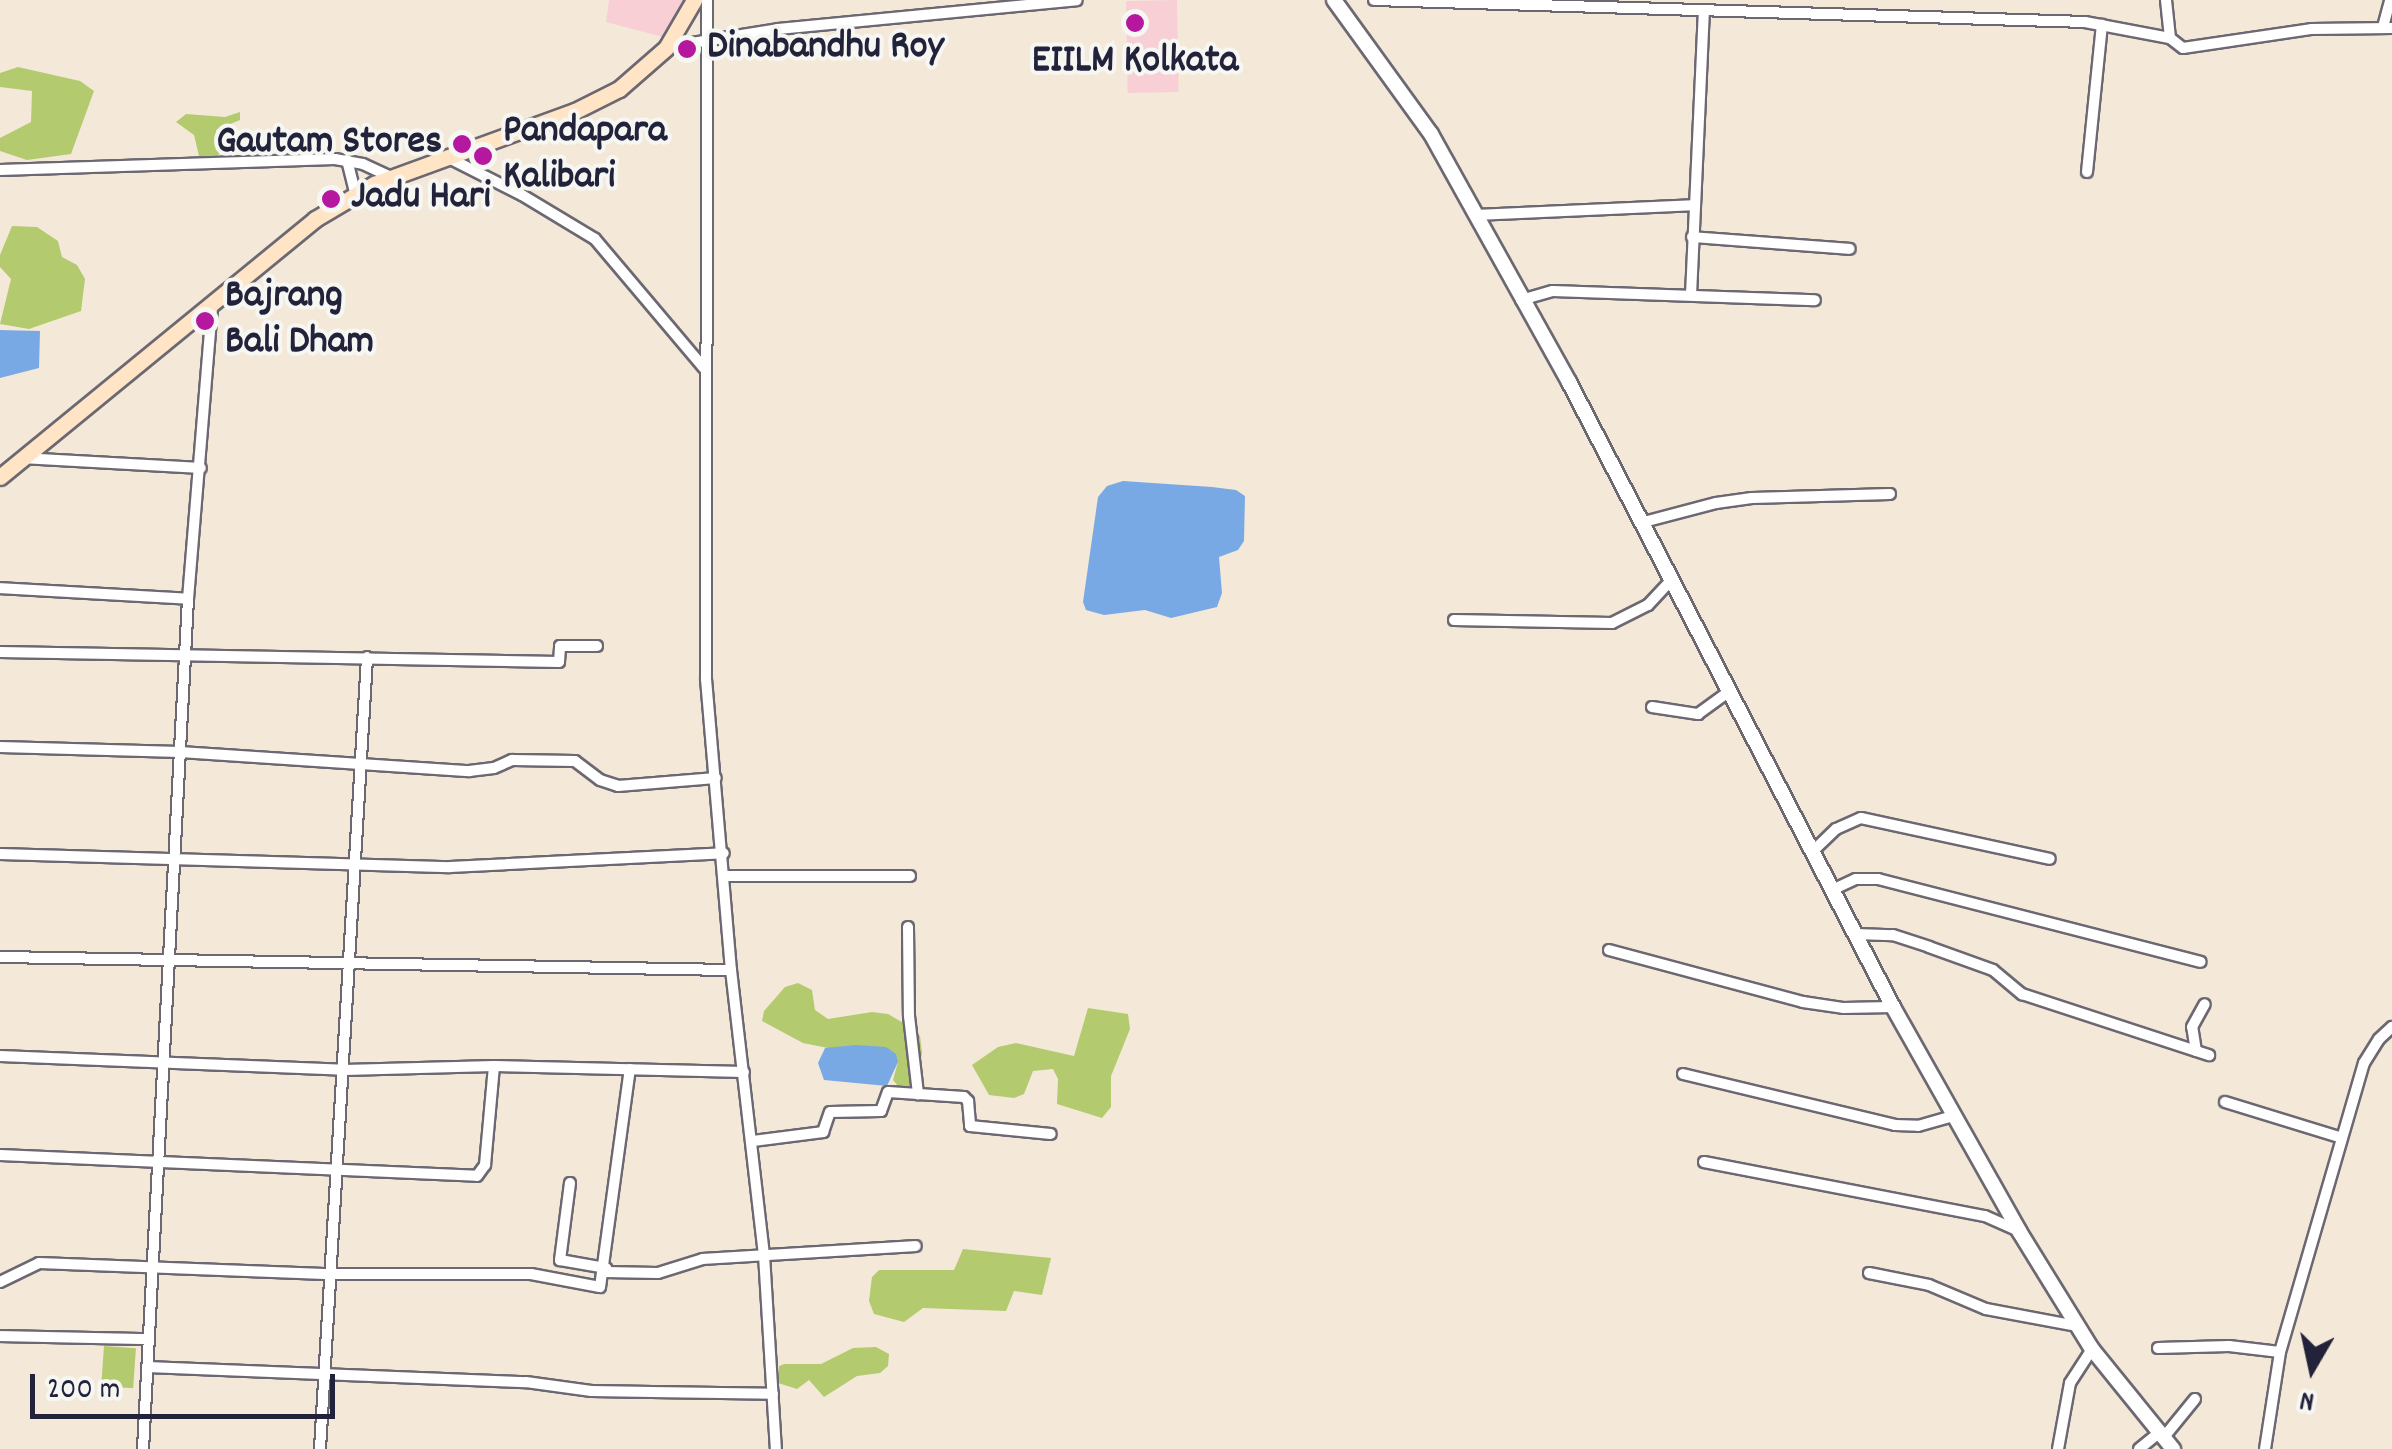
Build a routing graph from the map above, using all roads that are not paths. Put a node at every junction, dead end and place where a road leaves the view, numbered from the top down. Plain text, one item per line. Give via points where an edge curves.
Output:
1 (694, 0) edge
2 (706, 0) edge
3 (1077, 0) edge
4 (1334, 0) edge
5 (1374, 0) edge
6 (1806, 0) edge
7 (2166, 0) edge
8 (2390, 0) edge
9 (1506, 3) edge
10 (1667, 5) edge
11 (1704, 13) junction
12 (1805, 14) junction
13 (2102, 25) junction
14 (2387, 28) edge
15 (2170, 38) junction
16 (710, 40) junction
17 (666, 48) junction
18 (446, 156) junction
19 (347, 160) junction
20 (0, 170) edge
21 (2087, 172) dead end
22 (391, 177) junction
23 (355, 193) junction
24 (1694, 205) junction
25 (1475, 215) junction
26 (1692, 237) junction
27 (1850, 249) dead end
28 (1690, 295) junction
29 (1520, 300) junction
30 (1815, 300) dead end
31 (212, 306) junction
32 (704, 368) junction
33 (22, 458) junction
34 (201, 468) junction
35 (0, 476) edge
36 (1890, 494) dead end
37 (1640, 524) junction
38 (1670, 581) junction
39 (0, 588) edge
40 (188, 599) junction
41 (1458, 621) dead end
42 (597, 646) dead end
43 (0, 652) edge
44 (185, 654) junction
45 (367, 658) junction
46 (1728, 692) junction
47 (1652, 707) dead end
48 (0, 747) edge
49 (180, 752) junction
50 (360, 763) junction
51 (716, 778) junction
52 (1812, 852) junction
53 (724, 853) junction
54 (0, 854) edge
55 (174, 857) junction
56 (2050, 859) dead end
57 (353, 865) junction
58 (726, 876) junction
59 (910, 876) dead end
60 (1832, 890) junction
61 (908, 928) dead end
62 (1855, 934) junction
63 (1609, 950) dead end
64 (0, 956) edge
65 (168, 960) junction
66 (2201, 962) dead end
67 (349, 966) junction
68 (731, 970) junction
69 (2204, 1004) dead end
70 (1894, 1008) junction
71 (2392, 1028) edge
72 (2196, 1051) junction
73 (0, 1056) edge
74 (2209, 1056) dead end
75 (164, 1059) junction
76 (494, 1066) junction
77 (630, 1069) junction
78 (344, 1070) junction
79 (744, 1072) junction
80 (1683, 1074) dead end
81 (918, 1094) junction
82 (2225, 1102) dead end
83 (1953, 1116) junction
84 (1051, 1134) dead end
85 (2342, 1138) junction
86 (753, 1140) junction
87 (0, 1155) edge
88 (158, 1160) junction
89 (1704, 1162) dead end
90 (337, 1171) junction
91 (570, 1183) dead end
92 (2019, 1231) junction
93 (916, 1246) dead end
94 (764, 1256) junction
95 (152, 1267) junction
96 (606, 1270) junction
97 (1869, 1272) dead end
98 (331, 1274) junction
99 (0, 1282) edge
100 (2078, 1326) junction
101 (0, 1336) edge
102 (148, 1339) junction
103 (2158, 1348) dead end
104 (2092, 1349) junction
105 (2280, 1352) junction
106 (147, 1367) junction
107 (324, 1375) junction
108 (773, 1394) junction
109 (2196, 1399) dead end
110 (2166, 1439) edge
111 (142, 1449) edge
112 (320, 1449) edge
113 (776, 1449) edge
114 (2058, 1449) edge
115 (2139, 1449) edge
116 (2265, 1449) edge

1 - 17 main road
2 - 16 street
3 - 16 street
4 - 25 street via 1431,134
5 - 9 street
6 - 12 street
7 - 15 street
8 - 14 street
9 - 10 street
10 - 11 street
11 - 12 street
11 - 24 street
12 - 13 street
13 - 15 street
13 - 21 street
14 - 15 street via 2312,29 2196,49
16 - 17 street
16 - 32 street
17 - 18 main road via 618,89 575,111
18 - 22 main road
18 - 32 street via 595,240
19 - 20 street
19 - 22 street
19 - 23 street
22 - 23 main road
23 - 31 main road
24 - 25 street
24 - 26 street
25 - 29 street
26 - 27 street
26 - 28 street
28 - 29 street via 1553,291
28 - 30 street
29 - 37 street
31 - 33 main road
31 - 34 street
32 - 51 street via 706,679
33 - 34 street
33 - 35 main road
34 - 40 street
36 - 37 street via 1752,498
37 - 38 street
38 - 41 street via 1648,605 1612,624
38 - 46 street
39 - 40 street
40 - 44 street
42 - 45 street via 560,646 559,662
43 - 44 street
44 - 45 street
44 - 49 street
45 - 50 street
46 - 47 street via 1698,714
46 - 52 street
48 - 49 street
49 - 50 street
49 - 55 street
50 - 51 street via 469,771 512,760 575,762 600,780 624,786
50 - 57 street
51 - 53 street
52 - 56 street via 1855,818
52 - 60 street
53 - 57 street via 450,867
53 - 58 street
54 - 55 street
55 - 57 street
55 - 65 street
57 - 67 street
58 - 59 street
58 - 68 street
60 - 62 street
60 - 66 street via 1856,879 1878,879
61 - 81 street via 908,1016
62 - 70 street
62 - 72 street via 1893,935 1929,947 1993,970 2022,994
63 - 70 street via 1803,1002
64 - 65 street
65 - 67 street
65 - 75 street
67 - 68 street
67 - 78 street
68 - 79 street
69 - 72 street via 2192,1027
70 - 83 street
71 - 85 street via 2364,1063
72 - 74 street
73 - 75 street
75 - 78 street
75 - 88 street
76 - 77 street
76 - 78 street
76 - 90 street via 486,1165 477,1176
77 - 79 street
77 - 96 street
78 - 90 street
79 - 86 street
80 - 83 street via 1895,1125
81 - 84 street via 966,1098 970,1126
81 - 86 street via 888,1092 878,1112 830,1112 819,1133
82 - 85 street
83 - 92 street
85 - 105 street
86 - 94 street
87 - 88 street
88 - 90 street
88 - 95 street
89 - 92 street via 1991,1218
90 - 98 street
91 - 96 street via 560,1260
92 - 100 street
93 - 94 street
94 - 96 street via 698,1259 658,1273
94 - 108 street
95 - 98 street
95 - 99 street via 39,1263
95 - 102 street
96 - 98 street via 600,1287 531,1274
97 - 100 street via 1928,1285 1986,1309
98 - 107 street
100 - 104 street
101 - 102 street
102 - 106 street
103 - 105 street
104 - 110 street
104 - 114 street via 2070,1383
105 - 116 street
106 - 107 street
106 - 111 street
107 - 108 street
107 - 112 street
108 - 113 street
109 - 110 street
110 - 115 street

